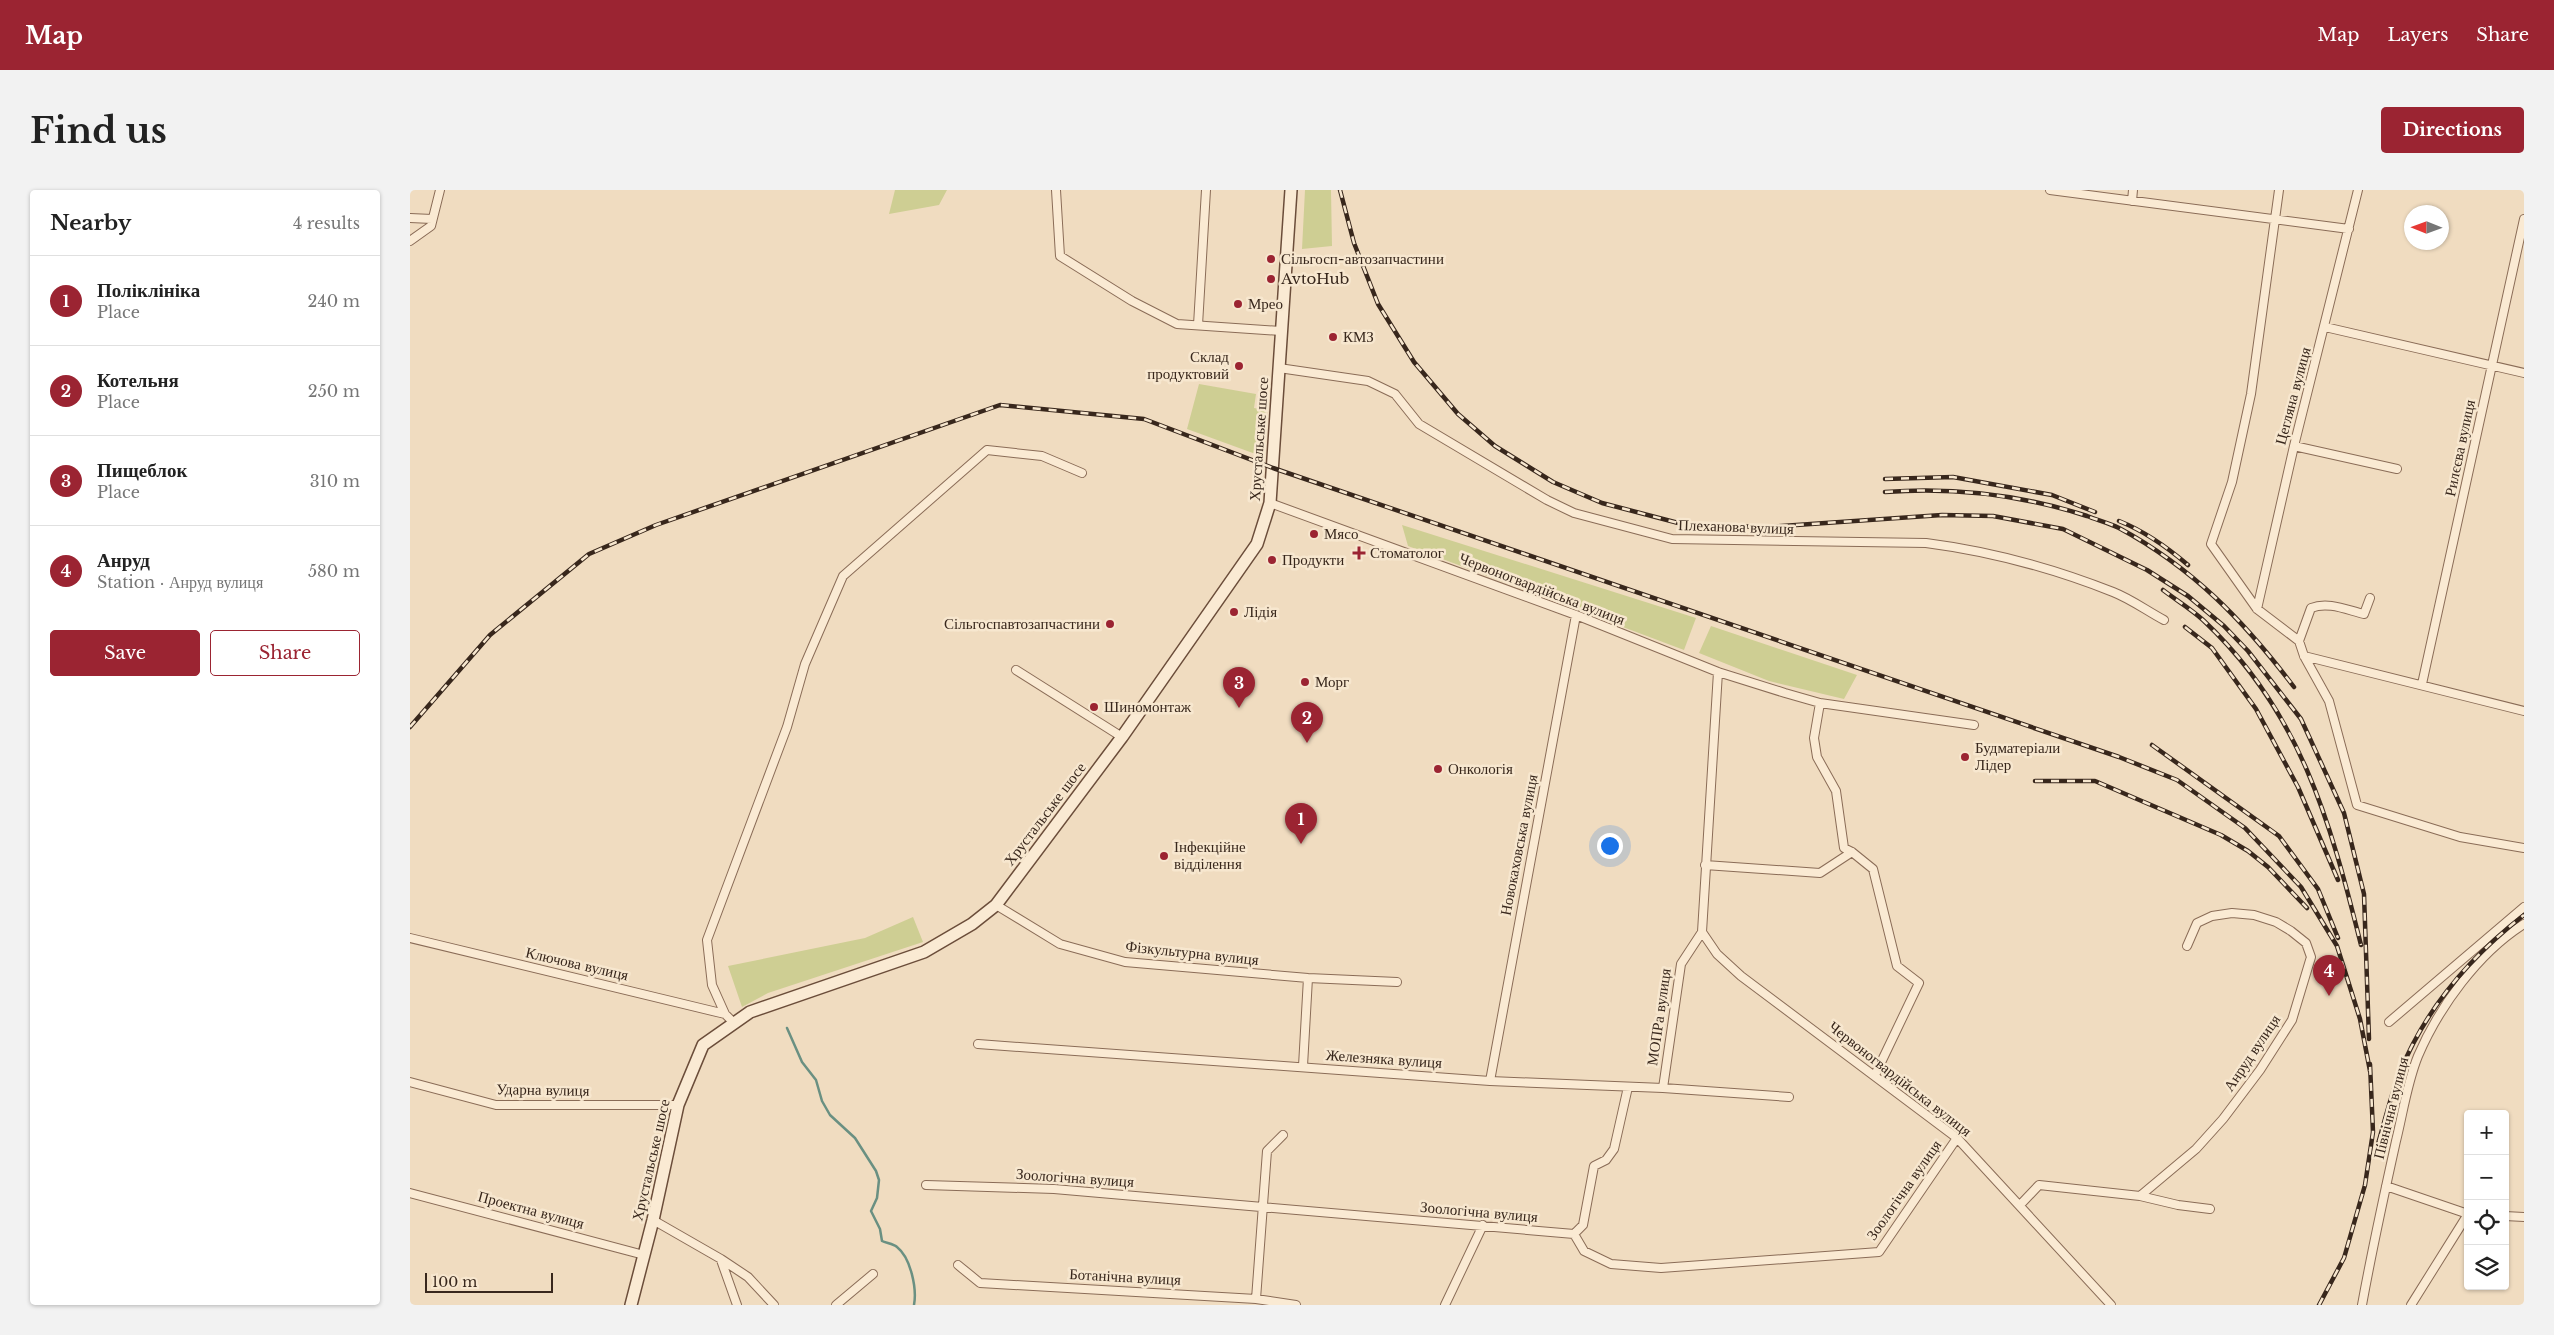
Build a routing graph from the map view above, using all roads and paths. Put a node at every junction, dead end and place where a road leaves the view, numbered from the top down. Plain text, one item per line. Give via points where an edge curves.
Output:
1 (440, 190) edge
2 (1056, 190) edge
3 (1206, 190) edge
4 (1291, 190) edge
5 (2050, 190) edge
6 (2134, 190) edge
7 (2279, 190) edge
8 (2358, 190) edge
9 (2132, 201) junction
10 (410, 218) edge
11 (2275, 218) junction
12 (432, 219) junction
13 (2524, 219) edge
14 (2348, 229) junction
15 (410, 241) edge
16 (1198, 325) junction
17 (2325, 327) junction
18 (1282, 331) junction
19 (2492, 366) junction
20 (1279, 368) junction
21 (2524, 373) edge
22 (2294, 446) junction
23 (2397, 469) dead end
24 (1082, 473) dead end
25 (1270, 503) junction
26 (2370, 598) dead end
27 (2257, 609) junction
28 (1576, 615) junction
29 (2164, 620) dead end
30 (2299, 641) junction
31 (2304, 656) junction
32 (1016, 670) dead end
33 (1718, 672) junction
34 (2422, 684) junction
35 (1820, 703) junction
36 (2524, 711) edge
37 (1974, 725) dead end
38 (1122, 736) junction
39 (2524, 848) edge
40 (1852, 852) junction
41 (1705, 865) junction
42 (996, 905) junction
43 (2524, 907) edge
44 (2524, 924) edge
45 (1702, 932) junction
46 (410, 938) edge
47 (2187, 946) dead end
48 (1308, 978) junction
49 (1397, 982) dead end
50 (725, 1014) junction
51 (2390, 1022) dead end
52 (734, 1023) junction
53 (978, 1044) dead end
54 (1303, 1066) junction
55 (1875, 1076) junction
56 (1490, 1081) junction
57 (410, 1082) edge
58 (1628, 1086) junction
59 (1663, 1088) junction
60 (1788, 1097) dead end
61 (678, 1104) junction
62 (1283, 1134) dead end
63 (1957, 1138) junction
64 (926, 1185) dead end
65 (2386, 1186) junction
66 (410, 1193) edge
67 (2140, 1196) junction
68 (2020, 1205) junction
69 (1262, 1208) junction
70 (2210, 1210) dead end
71 (2464, 1213) edge
72 (2509, 1216) edge
73 (2524, 1217) edge
74 (653, 1220) junction
75 (2464, 1220) edge
76 (1483, 1225) junction
77 (1574, 1234) junction
78 (644, 1254) junction
79 (721, 1259) junction
80 (958, 1265) dead end
81 (873, 1274) dead end
82 (1256, 1298) junction
83 (631, 1305) edge
84 (737, 1305) edge
85 (774, 1305) edge
86 (836, 1305) edge
87 (1296, 1305) edge
88 (1446, 1305) edge
89 (2112, 1305) edge
90 (2362, 1305) edge
91 (2411, 1305) edge

1 - 12 street
2 - 16 street via 1060,256 1169,320 1177,324
3 - 16 street
4 - 18 street, Хрустальське шосе
5 - 9 street
6 - 9 street
7 - 11 street
8 - 14 street, Цегляна вулиця
9 - 11 street
10 - 12 street
11 - 14 street
11 - 27 street via 2251,394 2232,482 2211,544
12 - 15 street via 430,226
13 - 19 street, Рилєєва вулиця
14 - 17 street, Цегляна вулиця
16 - 18 street
17 - 19 street
17 - 22 street, Цегляна вулиця
18 - 20 street, Хрустальське шосе
19 - 21 street
19 - 34 street, Рилєєва вулиця
20 - 25 street, Хрустальське шосе
20 - 29 street, Плеханова вулиця via 1368,381 1394,394 1419,424 1546,500 1574,513 1672,539 1926,543 1960,547 2000,556 2114,593
22 - 23 street
22 - 27 street, Цегляна вулиця
24 - 50 street via 1042,456 987,450 843,576 805,664 787,727 707,940 712,985
25 - 28 street, Червоногвардійська вулиця
25 - 38 street, Хрустальське шосе via 1257,544
26 - 30 street via 2364,614 2320,605 2311,608
27 - 30 street
28 - 33 street, Червоногвардійська вулиця
28 - 56 street, Новокаховська вулиця
30 - 31 street
31 - 34 street
31 - 39 street via 2329,701 2357,806 2460,837
32 - 38 street
33 - 35 street, Червоногвардійська вулиця
33 - 41 street
34 - 36 street
35 - 37 street, Червоногвардійська вулиця
35 - 40 street via 1814,738 1817,757 1836,791 1844,848
38 - 42 street, Хрустальське шосе
40 - 41 street via 1820,873
40 - 55 street via 1873,869 1897,966 1919,983
41 - 45 street
42 - 48 street, Фізкультурна вулиця via 1060,944 1125,962
42 - 52 street, Хрустальське шосе via 972,924 924,952 750,1012
43 - 51 street
44 - 65 street, Північна вулиця via 2510,933 2479,964 2458,989 2426,1039 2407,1092
45 - 55 street, Червоногвардійська вулиця via 1717,954 1741,976
45 - 59 street, МОПРа вулиця via 1680,964
46 - 50 street, Ключова вулиця
47 - 67 street, Анруд вулиця via 2197,923 2212,916 2232,913 2276,922 2306,943 2311,957 2292,1020 2260,1070 2196,1148
48 - 49 street, Фізкультурна вулиця
48 - 54 street
50 - 52 street
52 - 61 street, Хрустальське шосе via 703,1045
53 - 54 street, Железняка вулиця
54 - 56 street, Железняка вулиця
55 - 63 street, Червоногвардійська вулиця
56 - 58 street, Железняка вулиця
57 - 61 street, Ударна вулиця via 496,1105
58 - 59 street, Железняка вулиця
58 - 77 street via 1614,1149 1606,1160 1594,1166 1583,1225
59 - 60 street, Железняка вулиця
61 - 74 street, Хрустальське шосе
62 - 69 street via 1267,1151
63 - 68 street, Червоногвардійська вулиця
63 - 77 street, Зоологічна вулиця via 1878,1252 1661,1268 1611,1264 1584,1251
64 - 69 street, Зоологічна вулиця via 1054,1189
65 - 71 street
65 - 90 street, Північна вулиця
66 - 78 street, Проектна вулиця
67 - 68 street via 2039,1185
67 - 70 street
68 - 89 street, Червоногвардійська вулиця
69 - 76 street, Зоологічна вулиця
69 - 82 street
72 - 73 street
74 - 78 street, Хрустальське шосе
74 - 79 street
75 - 91 street
76 - 77 street, Зоологічна вулиця
76 - 88 street
78 - 83 street, Хрустальське шосе
79 - 84 street
79 - 85 street via 748,1277
80 - 82 street, Ботанічна вулиця via 980,1283
81 - 86 street
82 - 87 street, Ботанічна вулиця

